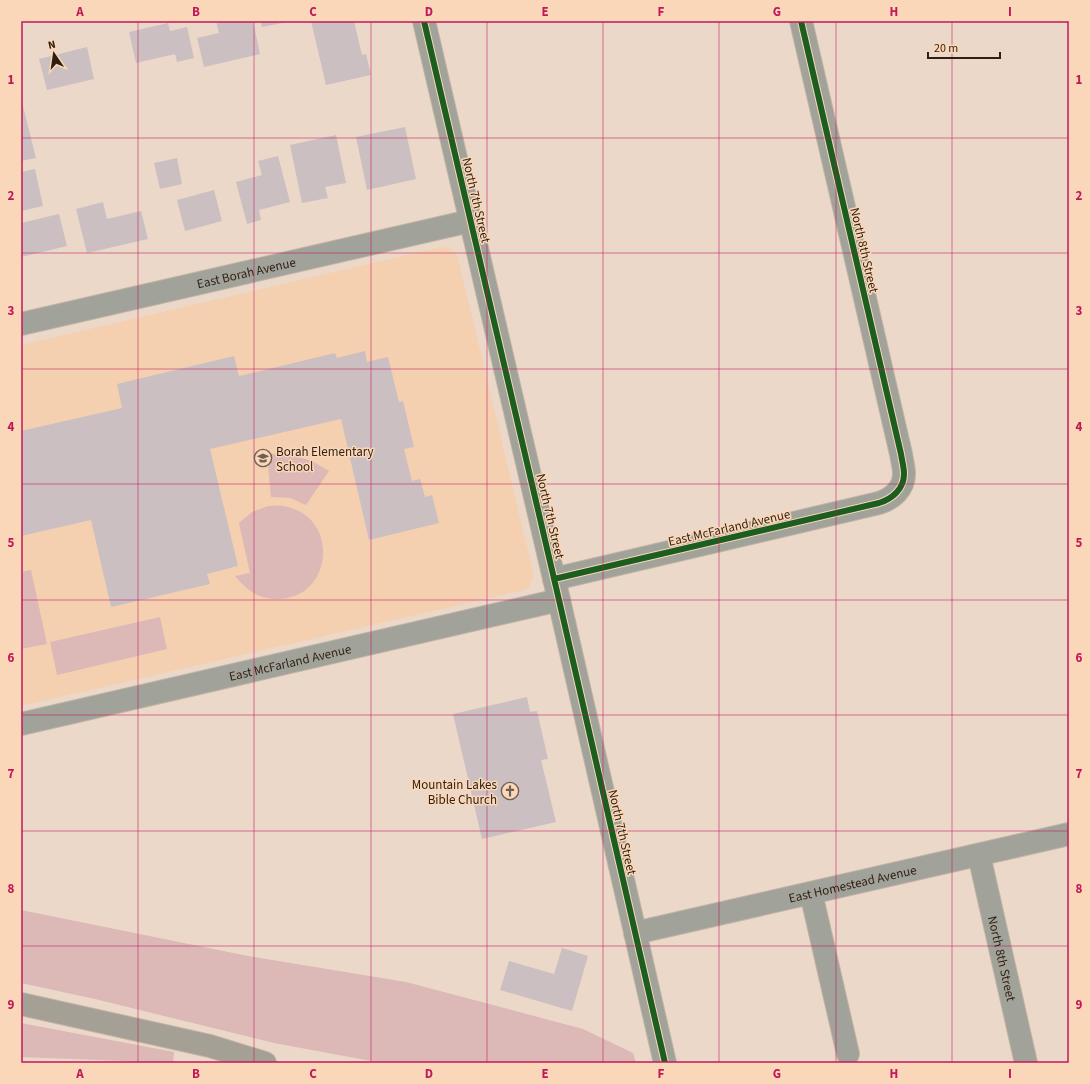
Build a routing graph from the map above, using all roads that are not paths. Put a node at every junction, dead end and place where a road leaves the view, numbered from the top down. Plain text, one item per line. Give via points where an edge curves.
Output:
1 (424, 21) edge
2 (801, 21) edge
3 (470, 221) junction
4 (21, 324) edge
5 (901, 484) joint
6 (557, 589) junction
7 (21, 724) edge
8 (1069, 834) edge
9 (979, 855) junction
10 (811, 893) junction
11 (635, 933) junction
12 (21, 1004) edge
13 (663, 1054) edge
14 (848, 1054) dead end
15 (265, 1063) edge
16 (1026, 1063) edge

1 - 3 street, North 7th Street
2 - 5 street, North 8th Street via 901,454 904,474
3 - 4 street, East Borah Avenue
3 - 6 street, North 7th Street
5 - 6 street, East McFarland Avenue via 889,500
6 - 7 street, East McFarland Avenue
6 - 11 street, North 7th Street
8 - 9 street, East Homestead Avenue
9 - 10 street, East Homestead Avenue
9 - 16 street, North 8th Street
10 - 11 street, East Homestead Avenue
10 - 14 street
11 - 13 street, North 7th Street
12 - 15 highway via 210,1046

